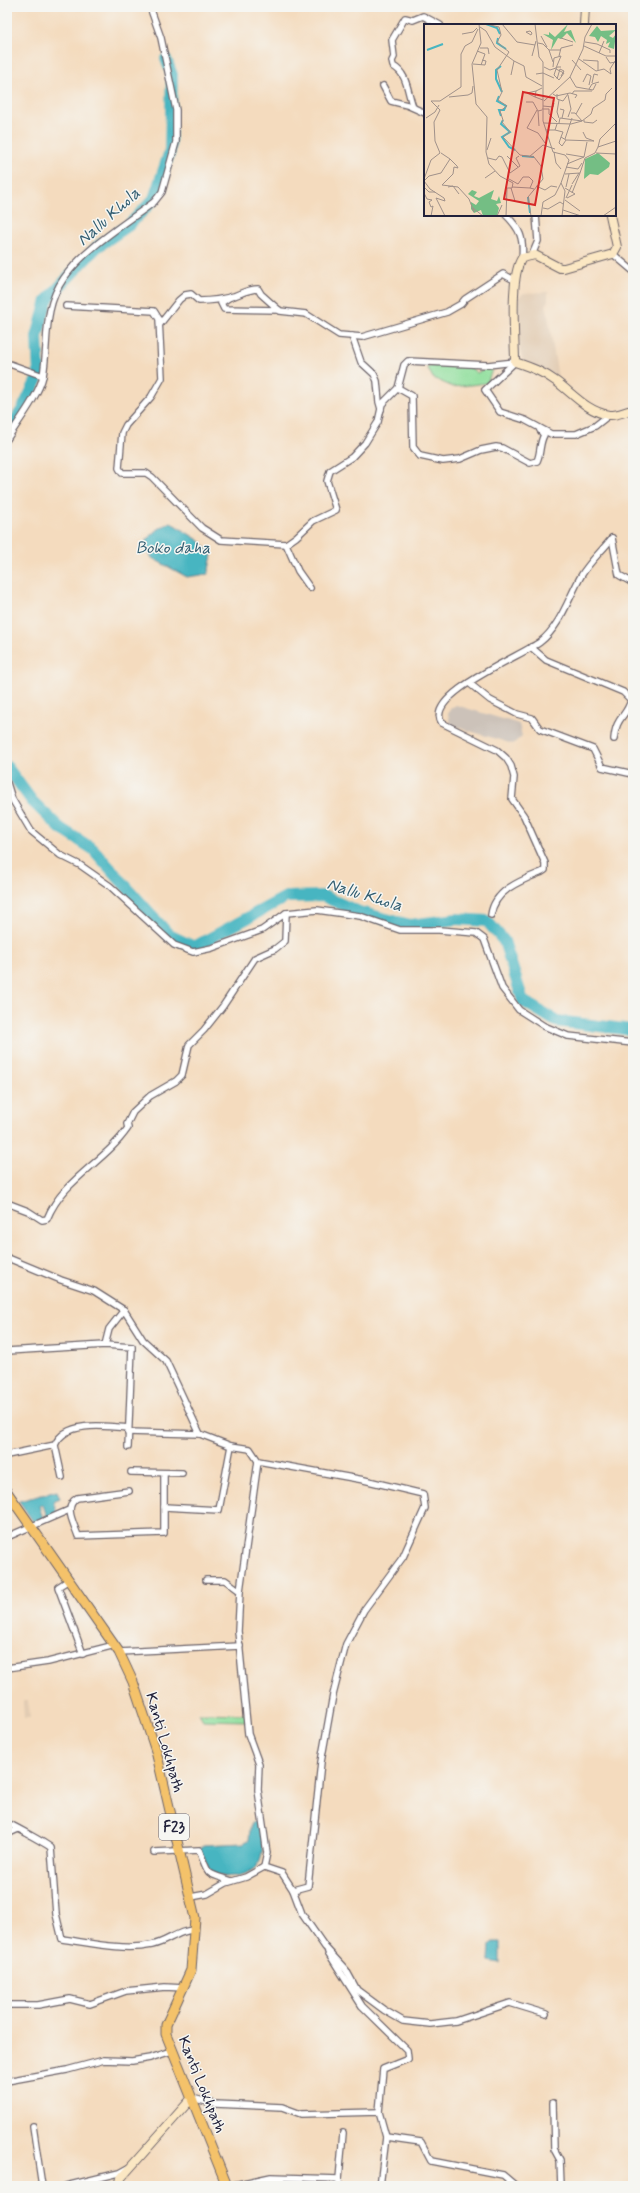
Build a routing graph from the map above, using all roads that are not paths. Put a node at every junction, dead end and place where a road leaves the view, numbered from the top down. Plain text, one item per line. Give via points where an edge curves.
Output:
1 (150, 7) edge
2 (586, 7) edge
3 (438, 24) edge
4 (584, 24) edge
5 (383, 86) dead end
6 (413, 107) junction
7 (424, 112) edge
8 (507, 216) edge
9 (536, 216) edge
10 (610, 216) edge
11 (613, 254) junction
12 (532, 255) junction
13 (522, 258) junction
14 (633, 271) edge
15 (516, 281) junction
16 (230, 297) junction
17 (66, 306) dead end
18 (279, 310) junction
19 (160, 324) junction
20 (352, 336) junction
21 (515, 362) junction
22 (7, 363) edge
23 (43, 376) junction
24 (398, 388) junction
25 (381, 409) junction
26 (633, 410) edge
27 (610, 415) junction
28 (540, 430) junction
29 (7, 439) edge
30 (286, 544) junction
31 (633, 583) edge
32 (310, 588) dead end
33 (532, 647) junction
34 (469, 683) junction
35 (614, 739) dead end
36 (633, 774) edge
37 (7, 783) edge
38 (286, 913) junction
39 (491, 915) dead end
40 (633, 1043) edge
41 (7, 1203) edge
42 (7, 1257) edge
43 (124, 1310) junction
44 (105, 1345) junction
45 (7, 1351) edge
46 (128, 1430) junction
47 (200, 1434) junction
48 (55, 1445) junction
49 (231, 1446) junction
50 (128, 1447) dead end
51 (7, 1455) edge
52 (258, 1461) junction
53 (131, 1472) dead end
54 (164, 1473) junction
55 (182, 1473) dead end
56 (62, 1477) dead end
57 (129, 1491) dead end
58 (7, 1492) edge
59 (70, 1507) junction
60 (164, 1507) junction
61 (31, 1526) junction
62 (7, 1536) edge
63 (68, 1580) junction
64 (206, 1580) dead end
65 (240, 1591) junction
66 (240, 1646) junction
67 (117, 1649) junction
68 (83, 1654) junction
69 (7, 1668) edge
70 (7, 1823) edge
71 (18, 1829) junction
72 (7, 1834) edge
73 (181, 1850) junction
74 (154, 1852) dead end
75 (264, 1867) junction
76 (232, 1881) junction
77 (293, 1890) junction
78 (191, 1897) junction
79 (195, 1930) junction
80 (325, 1947) junction
81 (184, 1988) junction
82 (7, 2005) edge
83 (546, 2014) dead end
84 (172, 2051) junction
85 (7, 2081) edge
86 (192, 2098) junction
87 (554, 2103) dead end
88 (379, 2112) junction
89 (33, 2126) dead end
90 (343, 2133) dead end
91 (386, 2137) junction
92 (134, 2166) junction
93 (339, 2179) junction
94 (42, 2186) edge
95 (66, 2186) edge
96 (119, 2186) edge
97 (228, 2186) edge
98 (339, 2186) edge
99 (380, 2186) edge
100 (516, 2186) edge
101 (561, 2186) edge

1 - 23 street via 161,38 176,110 176,142 162,192 154,202 86,254 64,279 51,306 45,335
2 - 4 main road
3 - 6 street via 423,16 413,20 405,18 392,40 393,66 404,76
5 - 6 street via 391,101
6 - 7 street
8 - 13 street via 518,229 523,243
9 - 12 street via 538,241
10 - 11 main road via 617,247
11 - 12 main road via 564,268
11 - 14 street
12 - 13 main road
13 - 15 main road via 518,265
15 - 20 street via 503,274 446,312 362,336
15 - 21 main road
16 - 18 street via 258,289
16 - 18 street via 221,304 224,309
16 - 19 street via 199,301 191,294 185,295
17 - 19 street via 154,311
18 - 20 street via 306,314 339,335
19 - 30 street via 162,378 151,397 124,429 119,468 122,472 146,473 152,477 202,528 221,540
20 - 25 street via 361,362 374,374 377,381
21 - 24 street via 488,365 408,361 404,365
21 - 27 main road via 539,370 576,399
21 - 28 street via 485,390 500,412 526,420
22 - 23 street
23 - 29 street
24 - 25 street via 382,404
24 - 28 street via 412,396 413,447 420,456 443,461 460,460 481,450 496,447 530,463 539,458 539,446 544,435
25 - 30 street via 378,422 365,443 352,457 330,471 327,481 336,510 313,522
26 - 27 main road
27 - 28 street via 595,426 576,434 556,434
30 - 32 street
31 - 33 street via 619,575 612,538 592,560 551,630
33 - 34 street via 484,672
33 - 35 street via 546,660 623,692 630,698 630,705 617,722
34 - 36 street via 490,700 517,714 532,718 540,729 593,749 602,767
34 - 39 street via 447,699 439,711 439,718 442,723 497,750 506,758 514,777 512,799 524,816 545,867 542,872 503,891 492,907
37 - 38 street via 12,799 31,831 60,855 80,865 110,886 174,945 193,952 212,948 262,930
38 - 40 street via 317,910 360,916 400,930 476,933 484,938 502,988 519,1010 544,1026 568,1036
38 - 41 street via 285,941 256,958 223,1006 189,1046 182,1075 150,1096 133,1112 127,1124 128,1128 120,1139 64,1192 51,1210 48,1219 42,1220
42 - 43 street via 94,1291
43 - 44 street via 109,1329
43 - 47 street via 143,1340 166,1361
44 - 45 street
44 - 46 street via 129,1346 133,1349
46 - 47 street
46 - 48 street via 96,1425 82,1426 60,1437
46 - 50 street
47 - 49 street
48 - 51 street
48 - 56 street
49 - 52 street via 250,1449
49 - 60 street via 219,1510
52 - 65 street
52 - 77 street via 364,1480 423,1494 425,1508 403,1557 364,1610 346,1644 333,1695 321,1762 308,1886
53 - 54 street
54 - 55 street
54 - 60 street
57 - 59 street via 77,1498
58 - 61 main road, Kanti Lokhpath / F23
59 - 60 street via 78,1536 164,1533
59 - 61 street
61 - 62 street
61 - 63 main road, Kanti Lokhpath / F23
63 - 67 main road, Kanti Lokhpath / F23
63 - 68 street via 58,1587
64 - 65 street via 225,1580
65 - 66 street
66 - 67 street
66 - 75 street via 248,1734 259,1764 258,1790 267,1853
67 - 68 street
67 - 73 main road, Kanti Lokhpath / F23 via 133,1682 156,1751
68 - 69 street
70 - 71 street
71 - 72 street
71 - 79 street via 51,1848 56,1914 62,1939 144,1947 161,1942 184,1930
73 - 74 street
73 - 76 street via 199,1850 212,1876
73 - 78 main road, Kanti Lokhpath / F23
75 - 76 street
75 - 77 street via 282,1873
76 - 78 street via 207,1894
77 - 80 street via 302,1914
78 - 79 main road, Kanti Lokhpath / F23
79 - 81 main road, Kanti Lokhpath / F23 via 191,1970
80 - 83 street via 346,1970 357,1990 403,2021 430,2024 456,2021 510,2003
80 - 88 street via 362,2006 407,2050 408,2059 383,2069
81 - 82 street via 126,1991 90,2004 70,1999 38,2005
81 - 84 main road, Kanti Lokhpath / F23 via 166,2025 166,2034
84 - 85 street via 132,2061 104,2060
84 - 86 main road, Kanti Lokhpath / F23
86 - 88 street via 215,2104 282,2107 301,2114
86 - 92 main road
86 - 97 main road, Kanti Lokhpath / F23
87 - 101 street via 554,2149 560,2160
88 - 91 street
89 - 94 street
90 - 93 street
91 - 99 street
91 - 100 street via 421,2142 431,2161 504,2175
92 - 95 street via 119,2173
92 - 96 main road via 121,2178
93 - 97 street via 271,2177
93 - 98 street

